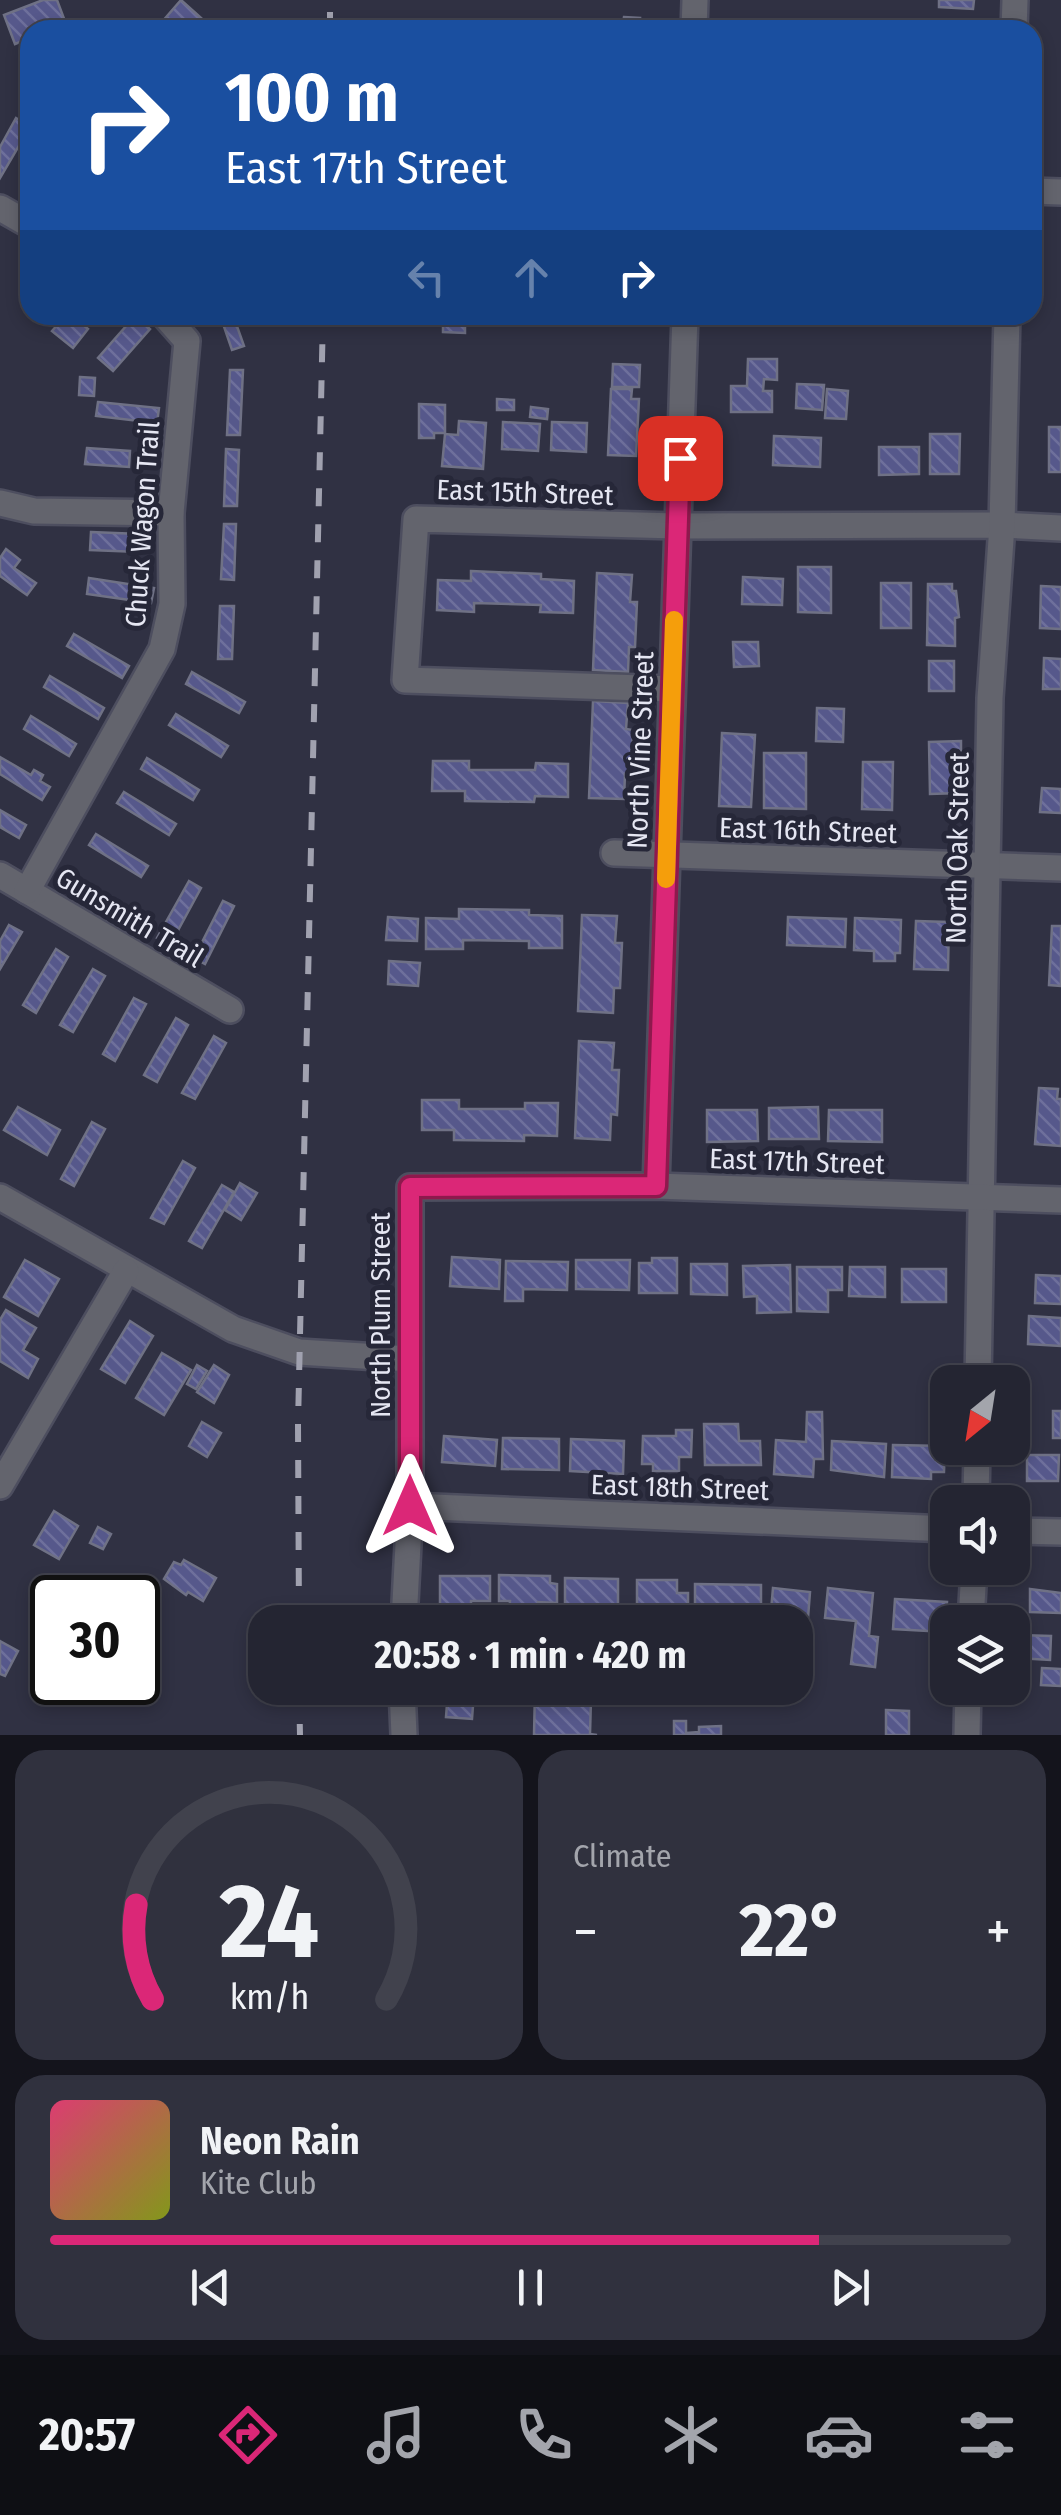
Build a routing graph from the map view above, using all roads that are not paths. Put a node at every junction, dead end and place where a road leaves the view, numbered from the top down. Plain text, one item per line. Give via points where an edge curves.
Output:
1 (173, 325) edge
2 (685, 325) edge
3 (1007, 325) edge
4 (0, 503) edge
5 (171, 514) junction
6 (1002, 524) junction
7 (678, 526) junction
8 (1061, 528) edge
9 (672, 688) junction
10 (614, 852) dead end
11 (667, 855) junction
12 (986, 866) junction
13 (1061, 868) edge
14 (0, 875) edge
15 (27, 891) junction
16 (230, 1010) dead end
17 (656, 1186) junction
18 (410, 1187) joint
19 (0, 1197) edge
20 (982, 1197) junction
21 (1061, 1200) edge
22 (126, 1271) junction
23 (410, 1358) junction
24 (978, 1365) edge
25 (0, 1486) edge
26 (410, 1506) junction
27 (930, 1527) edge
28 (1030, 1531) edge
29 (1061, 1532) edge
30 (405, 1605) edge
31 (403, 1705) edge
32 (968, 1705) edge
33 (404, 1735) edge
34 (967, 1735) edge

1 - 5 street, Chuck Wagon Trail via 188,341
2 - 7 street, North Vine Street
3 - 6 street, North Oak Street
4 - 5 street via 34,511
5 - 15 street, Chuck Wagon Trail via 172,604 162,649
6 - 7 street, East 15th Street
6 - 8 street, East 15th Street
6 - 12 street, North Oak Street
7 - 9 street, North Vine Street
7 - 9 street, East 15th Street via 416,519 405,680
9 - 11 street, North Vine Street
10 - 11 street, East 16th Street
11 - 12 street, East 16th Street
11 - 17 street, North Vine Street
12 - 13 street, East 16th Street
12 - 20 street, North Oak Street
14 - 15 street, Gunsmith Trail
15 - 16 street, Gunsmith Trail
17 - 18 street, East 17th Street
17 - 20 street, East 17th Street
18 - 23 street, North Plum Street
19 - 22 street
20 - 21 street, East 17th Street
20 - 24 street, North Oak Street
22 - 23 street via 234,1329 299,1352
22 - 25 street
23 - 26 street, North Plum Street
26 - 27 street, East 18th Street
26 - 30 street, North Plum Street
28 - 29 street
31 - 33 street
32 - 34 street

